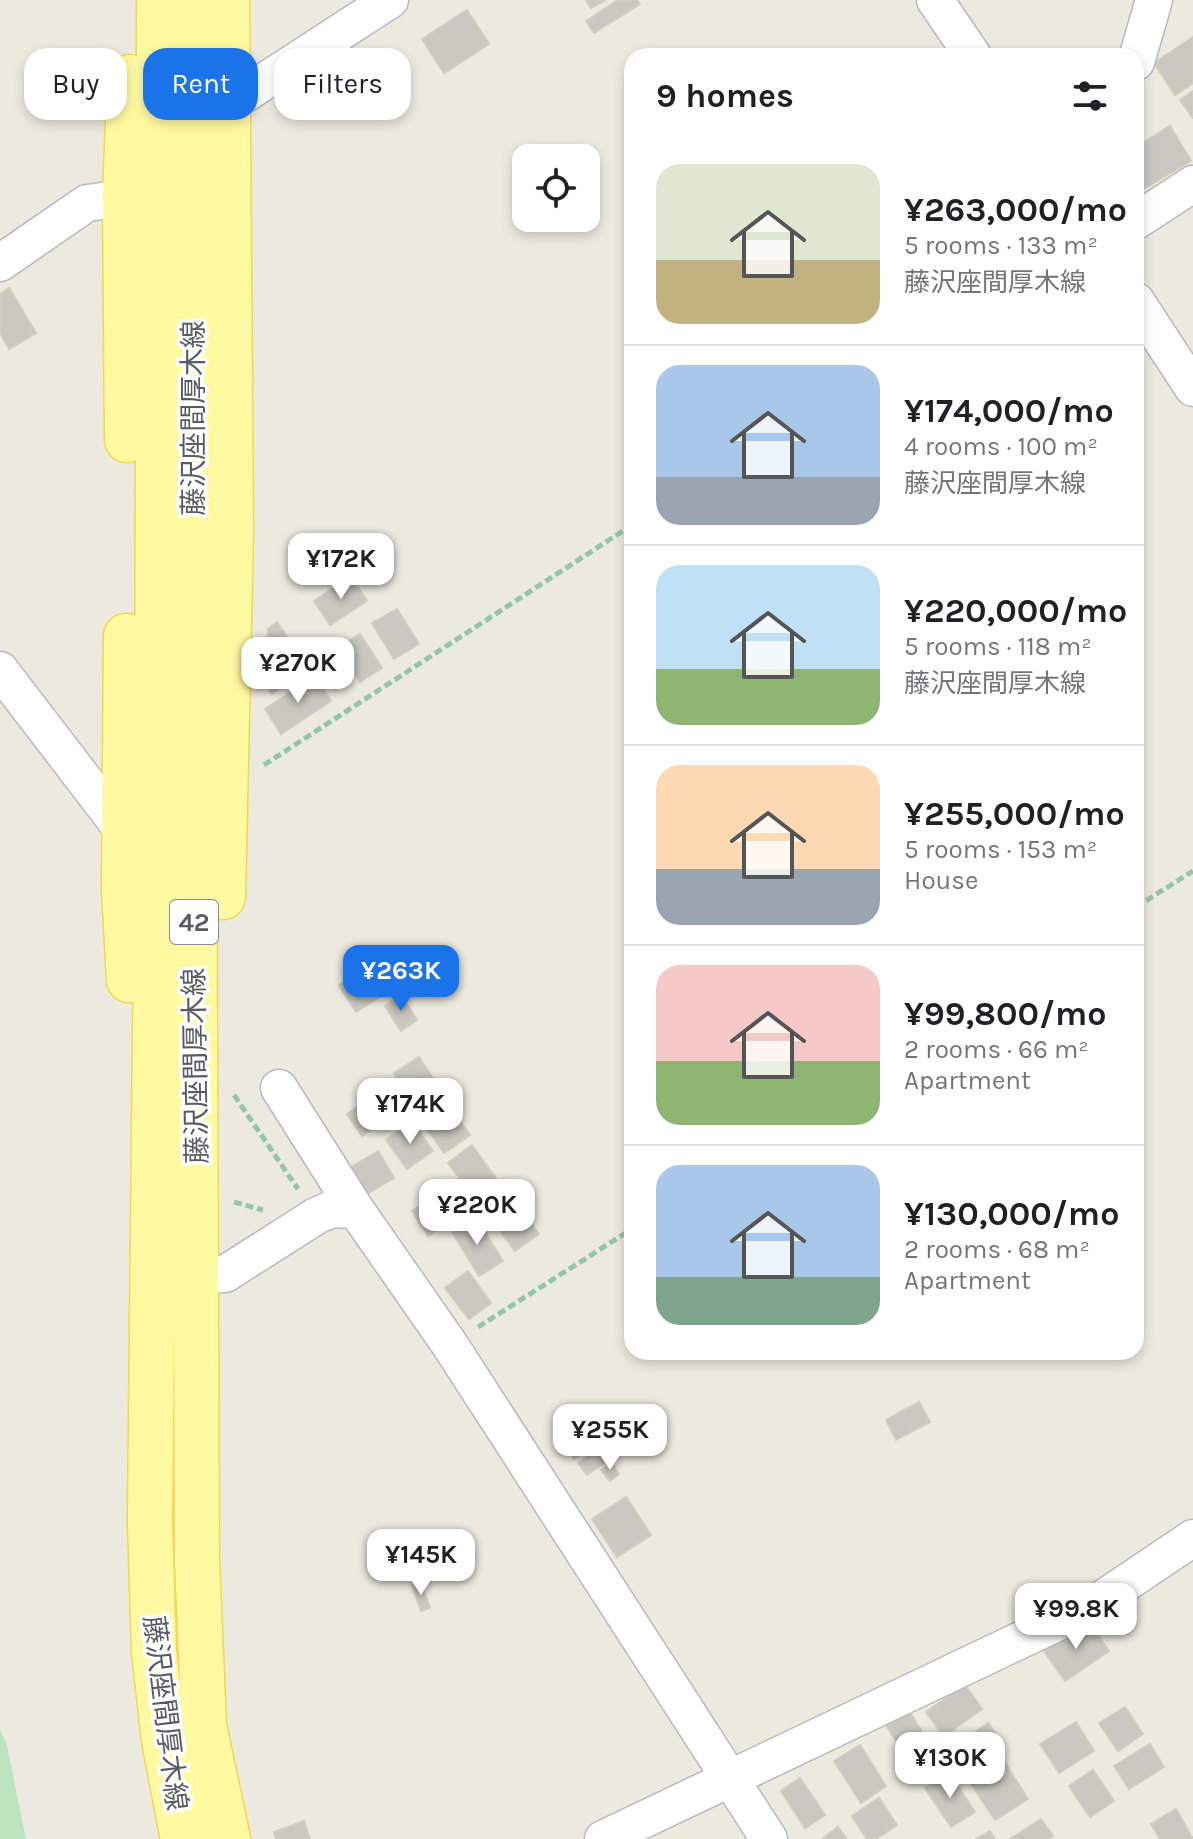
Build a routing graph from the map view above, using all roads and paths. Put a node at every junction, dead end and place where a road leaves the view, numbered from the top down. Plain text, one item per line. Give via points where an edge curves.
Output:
1 (390, 0) edge
2 (935, 0) edge
3 (1154, 0) edge
4 (178, 2) edge
5 (200, 48) edge
6 (968, 48) edge
7 (1140, 48) edge
8 (258, 86) edge
9 (228, 120) edge
10 (1193, 184) edge
11 (125, 192) junction
12 (1144, 216) edge
13 (0, 263) edge
14 (1144, 313) edge
15 (1193, 388) edge
16 (624, 530) edge
17 (0, 670) edge
18 (226, 790) junction
19 (125, 833) junction
20 (1193, 871) edge
21 (1144, 902) edge
22 (279, 1088) dead end
23 (232, 1092) dead end
24 (153, 1140) junction
25 (198, 1141) junction
26 (356, 1210) junction
27 (316, 1216) junction
28 (624, 1234) edge
29 (194, 1275) junction
30 (450, 1345) junction
31 (1193, 1538) edge
32 (730, 1780) junction
33 (183, 1839) edge
34 (228, 1839) edge
35 (603, 1839) edge
36 (769, 1839) edge

1 - 8 street
2 - 6 street
3 - 7 street
4 - 5 main road, 42
4 - 11 main road, 42
4 - 24 main road, 藤沢座間厚木線 / 42
4 - 25 main road, 藤沢座間厚木線 / 42
9 - 18 main road, 42 via 231,529
10 - 12 street
11 - 13 street via 87,203
11 - 19 main road, 42
14 - 15 street
16 - 18 path
17 - 19 street
18 - 25 main road, 42 via 223,936
19 - 24 main road, 42 via 129,982
20 - 21 path
22 - 26 street
23 - 27 path
24 - 33 main road, 藤沢座間厚木線 / 42 via 154,1651
25 - 29 main road, 藤沢座間厚木線 / 42
26 - 27 street via 332,1209
26 - 30 street
27 - 29 street via 225,1274
28 - 30 path
29 - 34 main road, 藤沢座間厚木線 / 42 via 204,1726
30 - 32 street
31 - 32 street via 1092,1606
32 - 35 street
32 - 36 street

